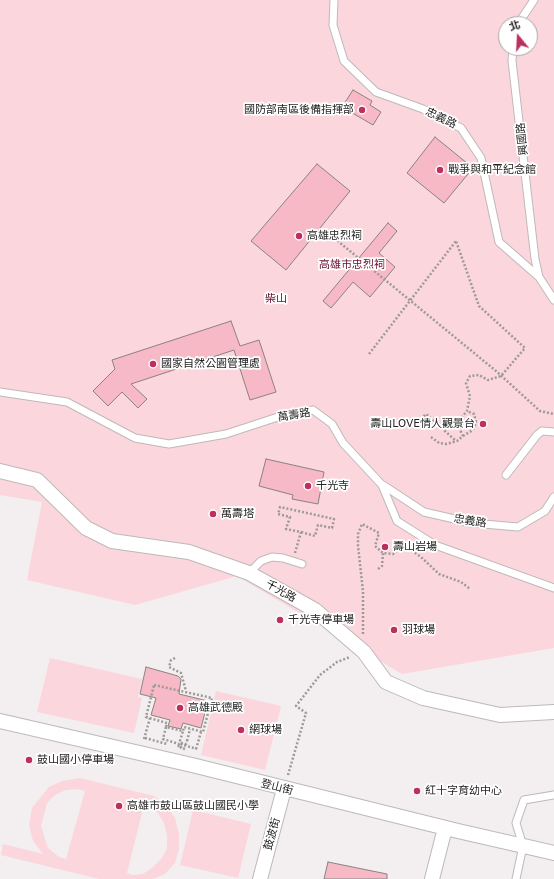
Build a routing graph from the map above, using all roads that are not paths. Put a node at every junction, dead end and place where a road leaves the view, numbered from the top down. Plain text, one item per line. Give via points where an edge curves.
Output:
1 (334, 0) edge
2 (534, 0) edge
3 (523, 16) edge
4 (512, 56) edge
5 (539, 277) junction
6 (554, 300) edge
7 (0, 392) edge
8 (554, 432) edge
9 (0, 471) edge
10 (506, 475) dead end
11 (382, 484) junction
12 (554, 497) edge
13 (302, 564) dead end
14 (249, 573) junction
15 (554, 588) edge
16 (554, 712) edge
17 (0, 720) edge
18 (284, 789) junction
19 (554, 795) edge
20 (445, 828) junction
21 (523, 846) junction
22 (554, 853) edge
23 (260, 879) edge
24 (432, 879) edge
25 (516, 879) edge

1 - 5 lane, 忠義路 via 333,25 344,61 376,92 423,109 461,128 481,158 499,242
2 - 3 lane
4 - 5 lane, 興國路
5 - 6 lane, 忠義路
7 - 11 lane, 萬壽路 via 67,402 135,438 169,444 226,434 284,415 313,410 332,424 343,443
8 - 10 lane via 542,431 537,435
9 - 14 street, 千光路 via 37,480 86,528 112,541 190,552
11 - 12 lane, 忠義路 via 424,512 472,523 518,527 545,511
11 - 15 lane, 萬壽路 via 397,521 435,545
13 - 14 lane via 272,557 261,560
14 - 16 street, 千光路 via 315,610 364,652 386,682 423,698 500,715
17 - 18 street, 登山街
18 - 20 street, 登山街
18 - 23 street, 鼓波街
19 - 21 lane via 524,800 516,823
20 - 21 street, 登山街
20 - 24 street
21 - 22 street, 登山街
21 - 25 lane

